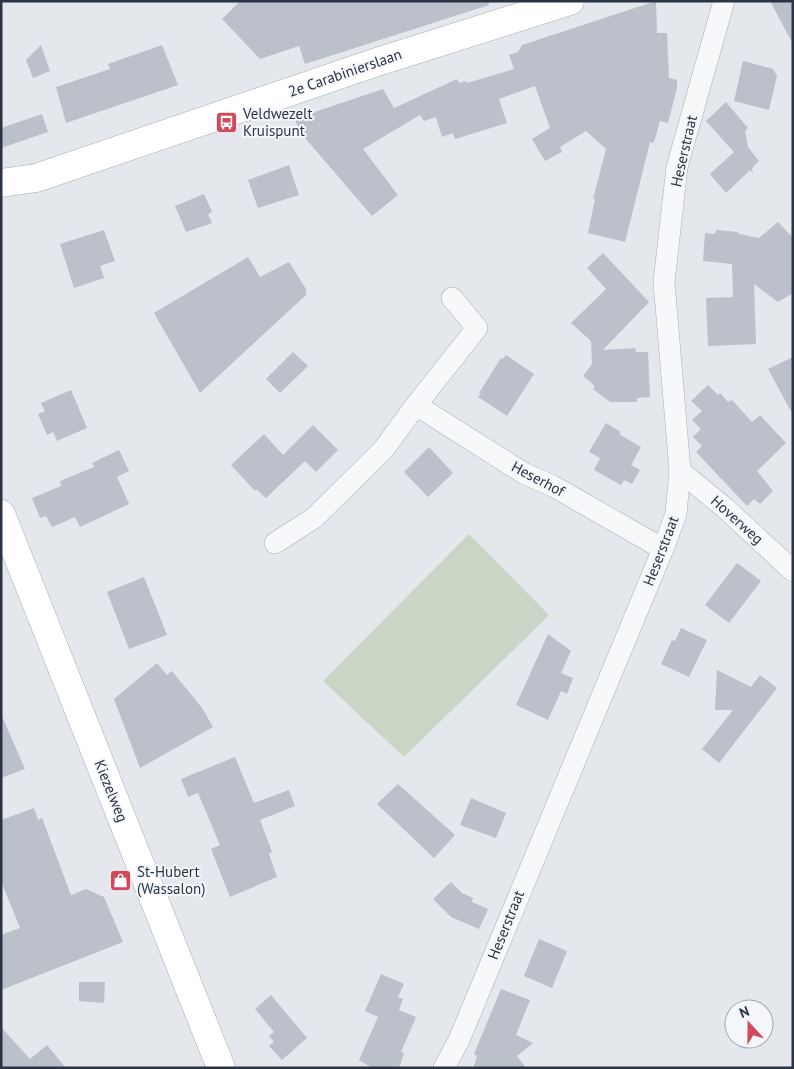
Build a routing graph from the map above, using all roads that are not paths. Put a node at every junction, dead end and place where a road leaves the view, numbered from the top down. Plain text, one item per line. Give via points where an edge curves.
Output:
1 (570, 1) edge
2 (724, 1) edge
3 (36, 178) junction
4 (1, 183) edge
5 (1, 198) edge
6 (452, 298) dead end
7 (416, 405) junction
8 (680, 471) junction
9 (1, 514) edge
10 (275, 543) dead end
11 (664, 548) junction
12 (793, 571) edge
13 (221, 1068) edge
14 (444, 1068) edge

1 - 3 main road, 2e Carabinierslaan via 377,62
2 - 8 street, Heserstraat via 677,167 664,282
3 - 4 main road, 2e Carabinierslaan
3 - 5 main road, 2e Carabinierslaan
6 - 7 street via 477,328
7 - 10 street via 383,450 321,511
7 - 11 street, Heserhof via 525,474 553,486
8 - 11 street, Heserstraat via 676,514
8 - 12 street, Hoverweg
9 - 13 main road, Kiezelweg
11 - 14 street, Heserstraat via 459,1040

